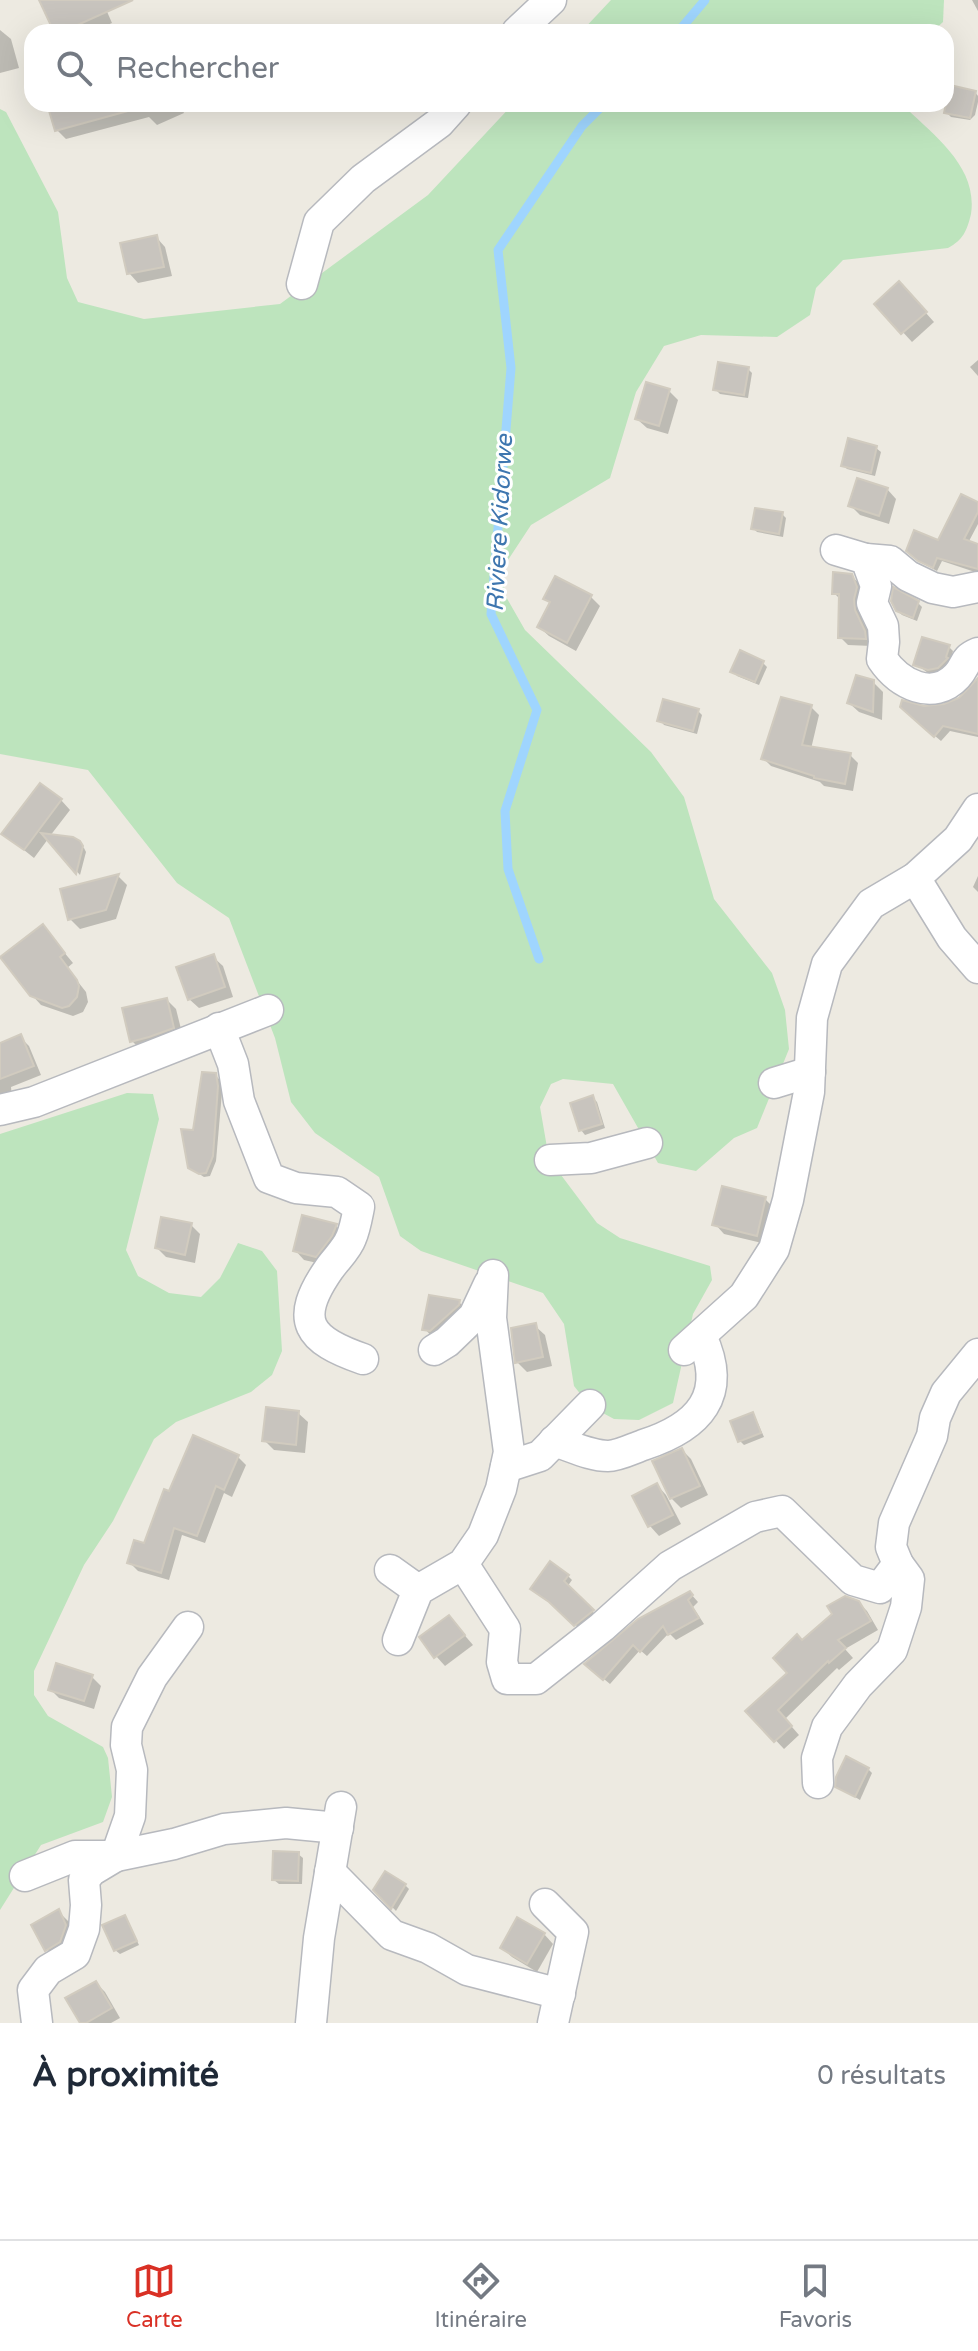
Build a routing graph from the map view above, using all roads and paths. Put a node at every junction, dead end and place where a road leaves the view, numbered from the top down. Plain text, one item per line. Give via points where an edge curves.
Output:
1 (551, 0) edge
2 (526, 24) edge
3 (449, 112) edge
4 (302, 284) dead end
5 (836, 550) dead end
6 (866, 559) junction
7 (978, 587) edge
8 (978, 653) edge
9 (978, 809) edge
10 (915, 878) junction
11 (978, 968) edge
12 (268, 1010) dead end
13 (219, 1028) junction
14 (810, 1072) junction
15 (774, 1083) dead end
16 (0, 1110) edge
17 (647, 1143) dead end
18 (550, 1160) dead end
19 (434, 1350) dead end
20 (978, 1354) edge
21 (363, 1359) dead end
22 (590, 1405) dead end
23 (554, 1441) junction
24 (506, 1467) junction
25 (463, 1564) junction
26 (898, 1564) junction
27 (390, 1570) dead end
28 (418, 1590) junction
29 (188, 1627) dead end
30 (398, 1640) dead end
31 (818, 1783) dead end
32 (116, 1856) junction
33 (330, 1872) junction
34 (25, 1876) dead end
35 (545, 1904) dead end
36 (556, 2009) edge
37 (37, 2023) edge
38 (311, 2023) edge

1 - 2 street
3 - 4 street via 363,179 319,222
5 - 6 street
6 - 7 street via 890,561 933,588 953,592
6 - 8 street via 876,586 872,603 883,626 882,659 888,669 914,688 940,688
9 - 10 street via 958,839
10 - 11 street via 952,938
10 - 14 street via 871,904 827,964 812,1018
12 - 13 street
13 - 16 street via 34,1102
13 - 21 street via 239,1101 269,1178 296,1188 337,1192 359,1207 351,1239 315,1290 308,1314 316,1335 335,1350
14 - 15 street
14 - 23 street via 774,1249 744,1296 693,1343 710,1354 714,1387 696,1418 655,1441 609,1456
17 - 18 street via 591,1158
19 - 24 street via 474,1316 493,1275 491,1318 509,1452
20 - 26 street via 946,1393 894,1523 891,1547
22 - 23 street
23 - 24 street via 540,1456
24 - 25 street via 483,1535
25 - 26 street via 505,1629 502,1662 507,1679 548,1687 602,1627 670,1566 755,1517 782,1511 853,1580 880,1588
25 - 28 street
26 - 31 street via 909,1579 892,1650 827,1727 817,1758
27 - 28 street
28 - 30 street
29 - 32 street via 152,1677 127,1727 130,1816
32 - 33 street via 224,1829 340,1817
32 - 34 street via 75,1856
32 - 37 street via 84,1880 84,1929 75,1954 48,1970 33,1990
33 - 36 street via 392,1935
33 - 38 street
35 - 36 street via 573,1932

